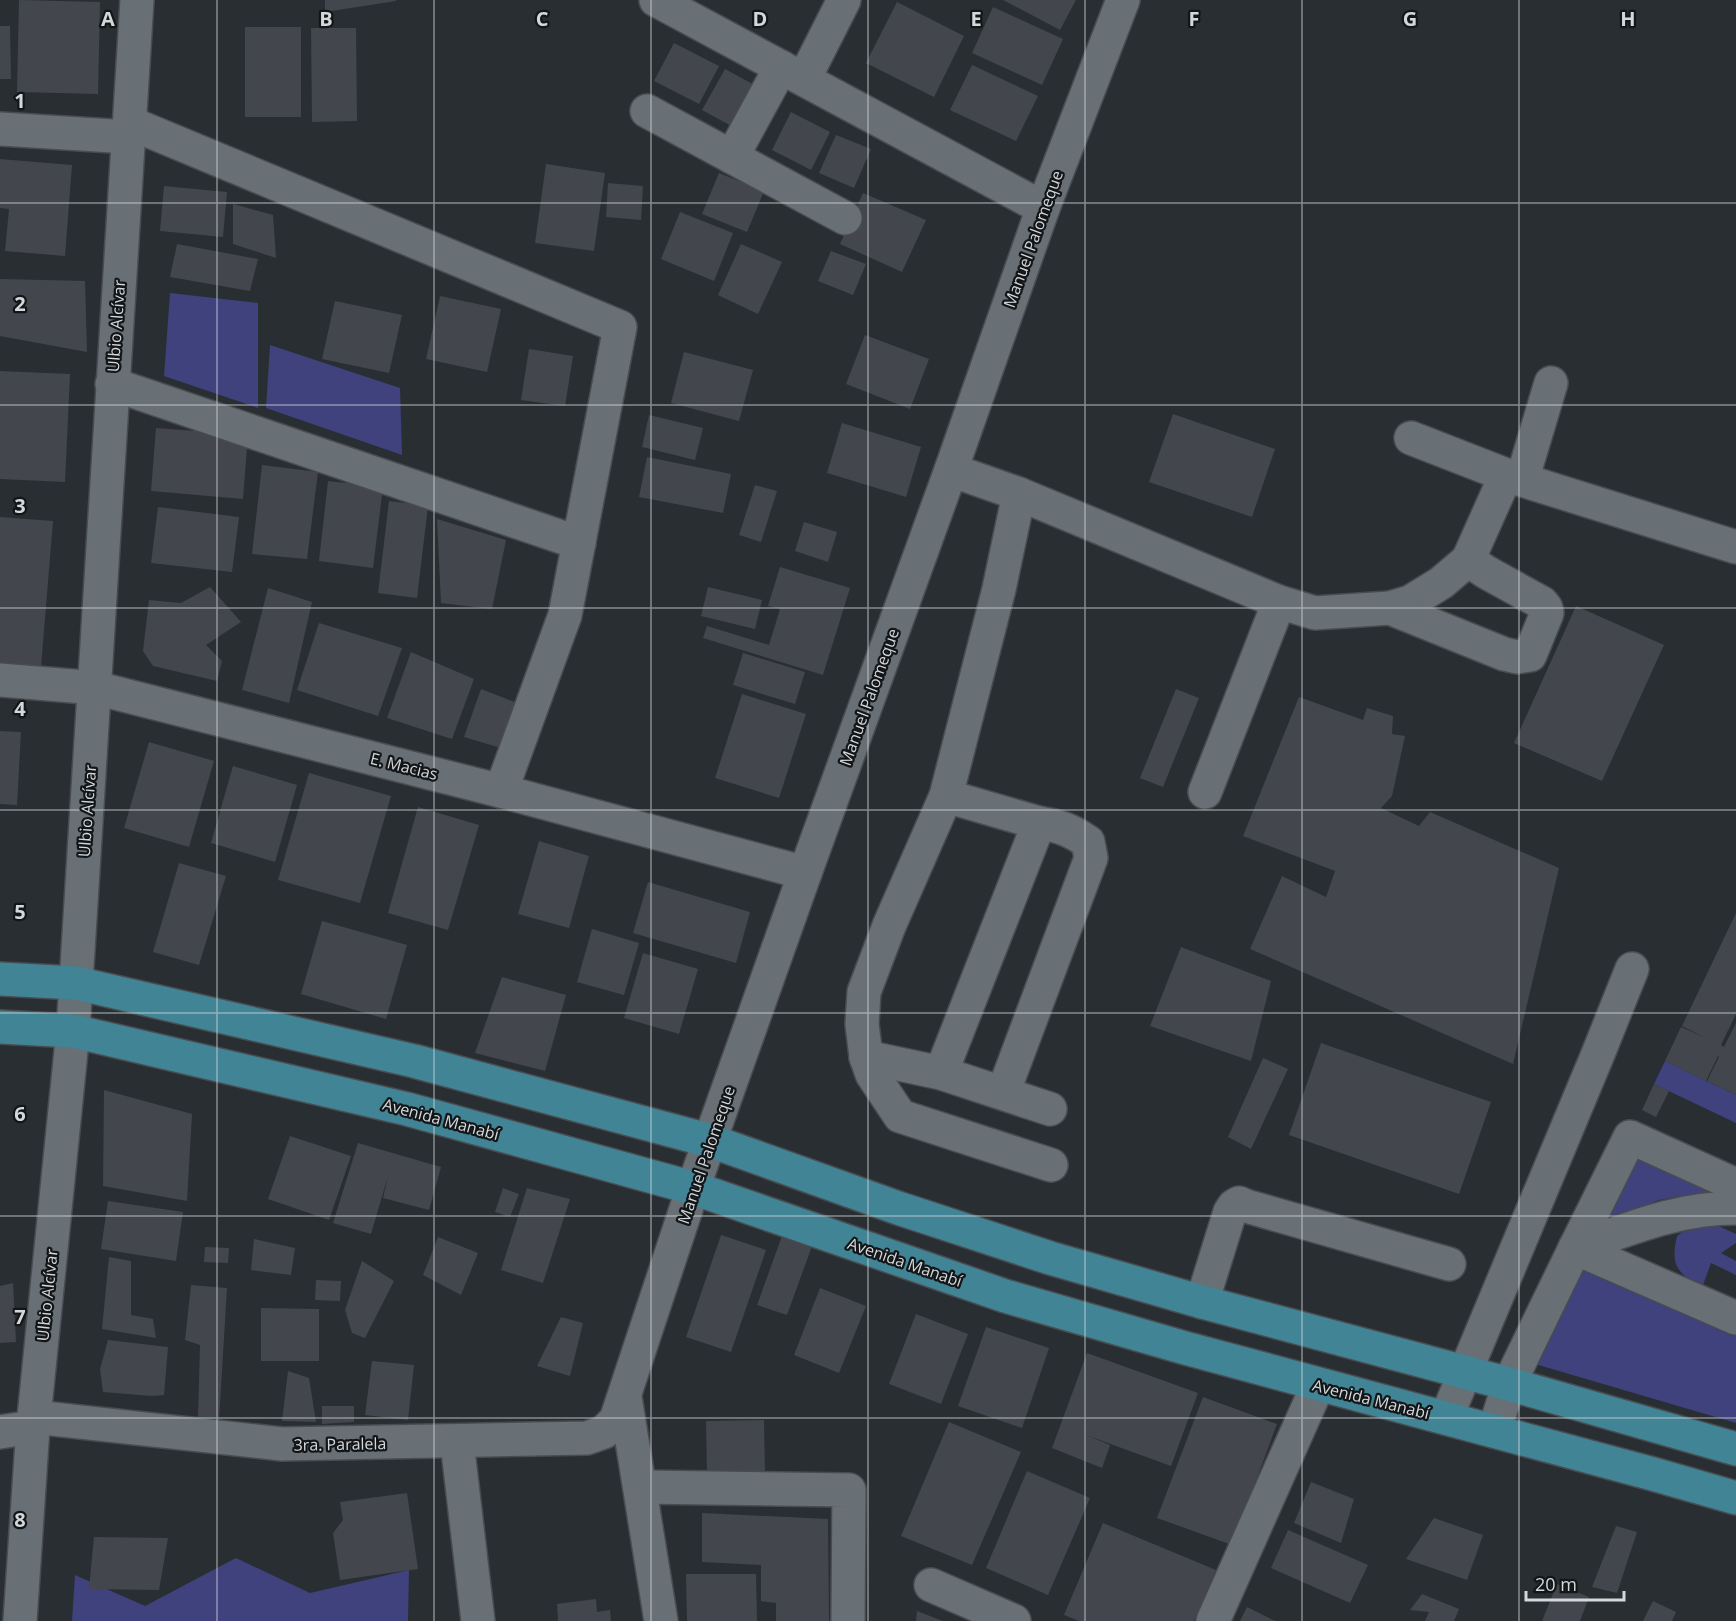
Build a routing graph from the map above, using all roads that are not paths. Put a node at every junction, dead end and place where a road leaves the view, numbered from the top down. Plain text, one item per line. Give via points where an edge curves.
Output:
1 (137, 0) edge
2 (656, 0) edge
3 (844, 0) edge
4 (1123, 0) edge
5 (792, 73) junction
6 (647, 111) dead end
7 (0, 129) edge
8 (129, 130) junction
9 (732, 157) junction
10 (1043, 208) junction
11 (845, 218) dead end
12 (1551, 383) dead end
13 (112, 384) junction
14 (1411, 438) dead end
15 (951, 471) junction
16 (1514, 477) junction
17 (1018, 494) junction
18 (579, 543) junction
19 (1736, 547) edge
20 (1467, 560) junction
21 (1279, 602) junction
22 (1390, 608) junction
23 (0, 680) edge
24 (96, 688) junction
25 (501, 791) junction
26 (1205, 792) dead end
27 (946, 796) junction
28 (1039, 823) junction
29 (805, 873) junction
30 (1632, 969) dead end
31 (0, 979) edge
32 (76, 983) junction
33 (0, 1027) edge
34 (73, 1031) junction
35 (866, 1056) junction
36 (941, 1073) junction
37 (1003, 1093) junction
38 (1050, 1109) dead end
39 (711, 1141) junction
40 (1051, 1165) dead end
41 (1736, 1185) edge
42 (693, 1188) junction
43 (1736, 1208) edge
44 (1575, 1248) junction
45 (1449, 1264) dead end
46 (1202, 1302) junction
47 (1736, 1318) edge
48 (1466, 1373) junction
49 (1509, 1384) junction
50 (1318, 1385) junction
51 (625, 1397) junction
52 (1446, 1418) junction
53 (34, 1422) junction
54 (1494, 1431) junction
55 (0, 1432) edge
56 (457, 1442) junction
57 (1736, 1449) edge
58 (641, 1487) junction
59 (1736, 1498) edge
60 (931, 1585) dead end
61 (20, 1621) edge
62 (478, 1621) edge
63 (661, 1621) edge
64 (848, 1621) edge
65 (1014, 1621) edge
66 (1213, 1621) edge

1 - 8 street, Ulbio Alcívar
2 - 5 street
3 - 5 street
4 - 10 street, Manuel Palomeque
5 - 9 street
5 - 10 street
6 - 9 street
7 - 8 street
8 - 13 street, Ulbio Alcívar
8 - 18 street via 620,327
9 - 11 street
10 - 15 street, Manuel Palomeque
12 - 16 street
13 - 18 street
13 - 24 street, Ulbio Alcívar
14 - 16 street
15 - 17 street
15 - 29 street, Manuel Palomeque
16 - 19 street
16 - 20 street
17 - 21 street
17 - 27 street via 999,589
18 - 25 street via 565,615
20 - 22 street via 1441,583 1410,602
20 - 22 street via 1546,608 1530,655 1504,654
21 - 22 street via 1315,613
21 - 26 street
23 - 24 street, E. Macias
24 - 25 street, E. Macias
24 - 32 street, Ulbio Alcívar
25 - 29 street, E. Macias
27 - 28 street
27 - 35 street via 864,992
28 - 36 street
28 - 37 street via 1075,832 1088,842 1091,858
29 - 39 street, Manuel Palomeque
30 - 48 street
31 - 32 main road
32 - 34 street, Ulbio Alcívar
32 - 39 main road via 414,1061
33 - 34 main road, Avenida Manabí
34 - 42 main road, Avenida Manabí via 407,1109
34 - 53 street, Ulbio Alcívar
35 - 36 street
35 - 40 street via 872,1074 900,1116
36 - 37 street
37 - 38 street
39 - 42 street, Manuel Palomeque
39 - 46 main road via 1050,1258
41 - 44 street via 1630,1137
42 - 50 main road, Avenida Manabí via 1005,1296
42 - 51 street, Manuel Palomeque
43 - 44 street via 1688,1211 1655,1219
44 - 47 street
44 - 49 street
45 - 46 street via 1239,1203 1230,1212
46 - 48 main road
48 - 49 main road
48 - 52 street
49 - 54 street
49 - 57 main road
50 - 52 main road, Avenida Manabí
50 - 66 street
51 - 56 street, 3ra. Paralela via 616,1420 604,1432 586,1438
51 - 58 street
52 - 54 main road, Avenida Manabí
53 - 55 street, 3ra. Paralela
53 - 56 street, 3ra. Paralela via 282,1444
53 - 61 street, Ulbio Alcívar
54 - 59 main road, Avenida Manabí
56 - 62 street
58 - 63 street
58 - 64 street via 849,1490
60 - 65 street

